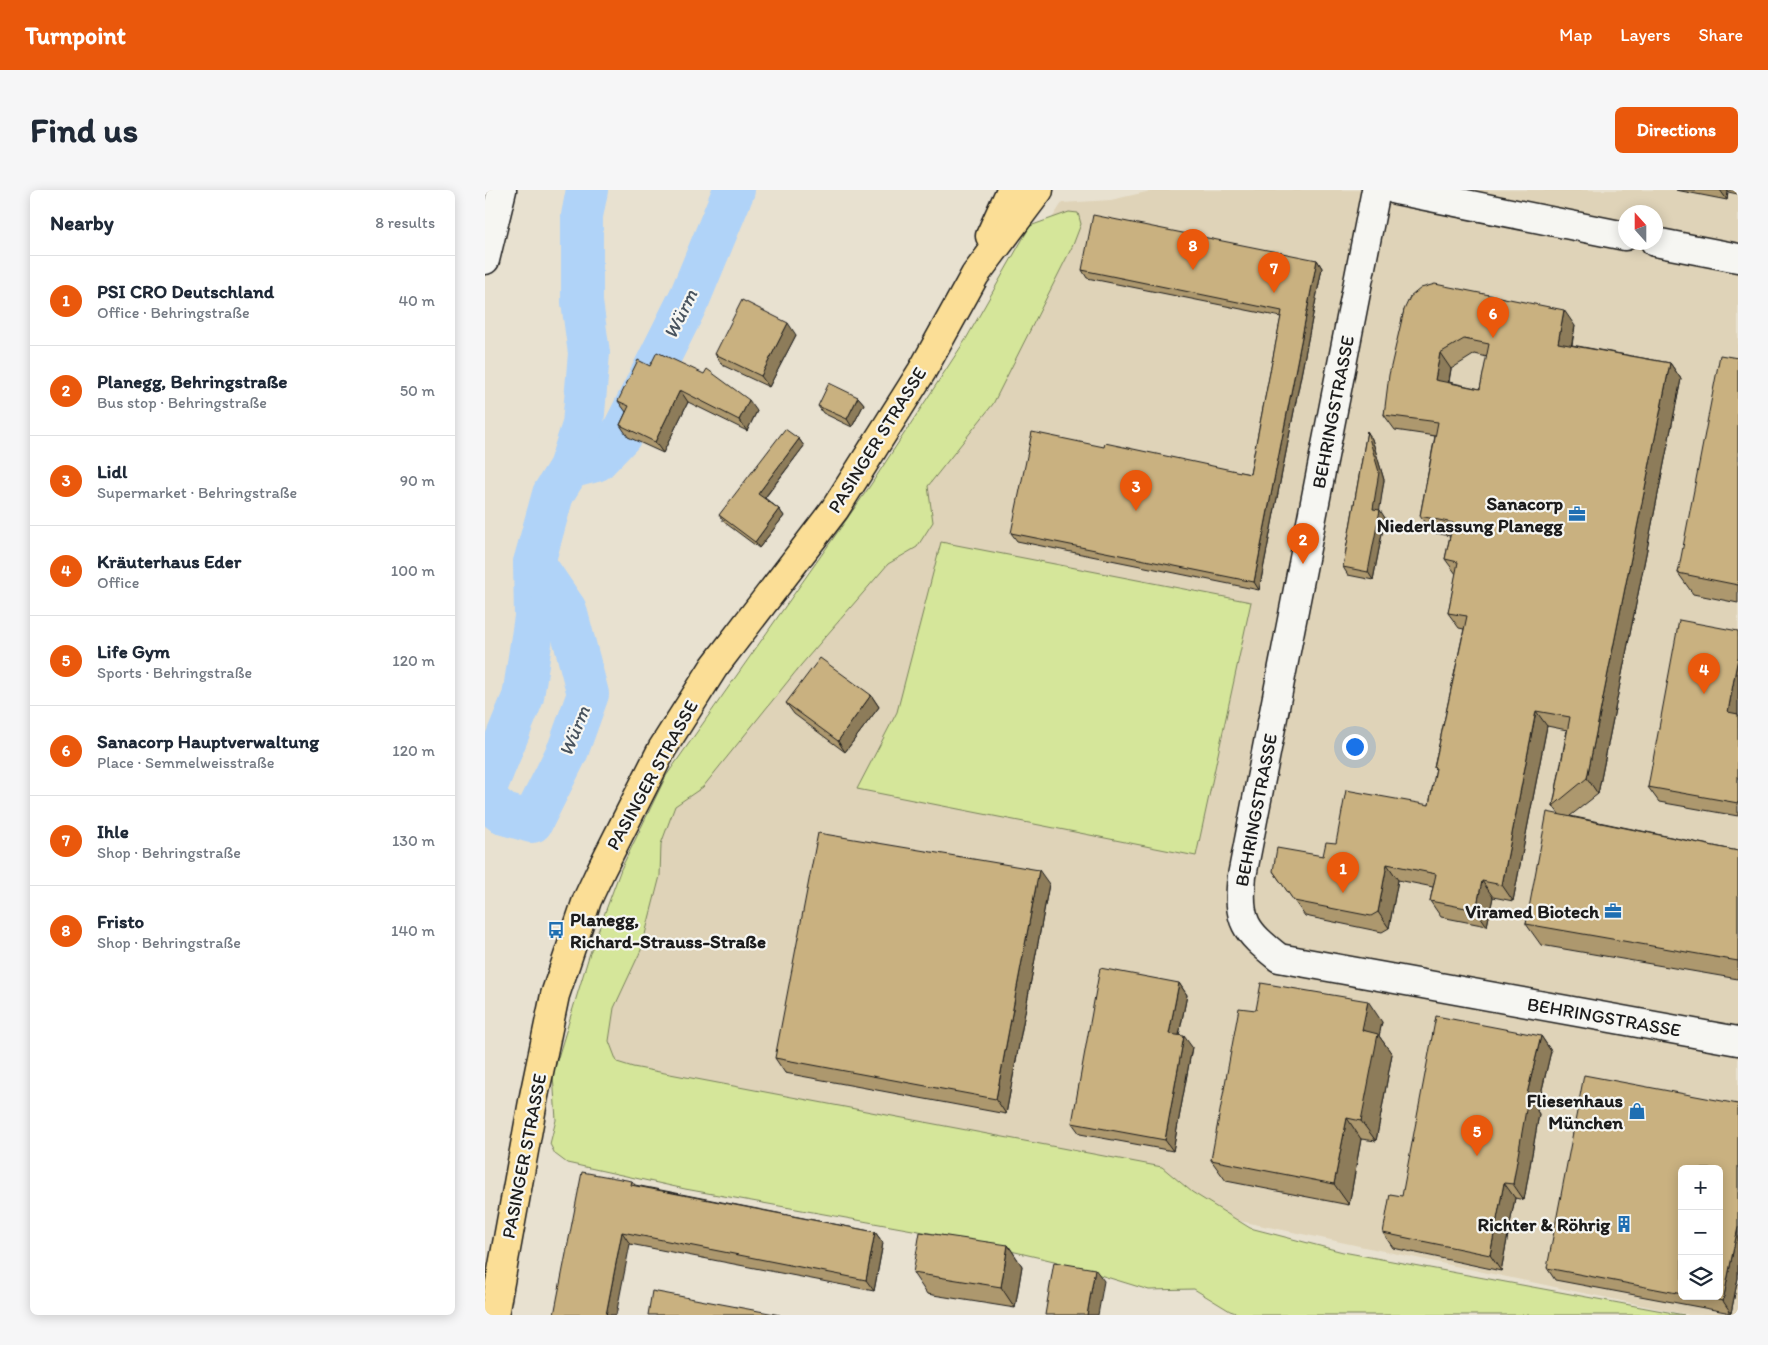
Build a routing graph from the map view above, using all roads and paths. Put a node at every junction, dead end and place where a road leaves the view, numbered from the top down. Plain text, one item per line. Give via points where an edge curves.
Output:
1 (502, 190) edge
2 (1011, 190) edge
3 (1039, 190) edge
4 (1376, 190) edge
5 (1396, 190) edge
6 (1618, 235) edge
7 (1663, 244) edge
8 (1738, 258) edge
9 (485, 260) edge
10 (975, 275) junction
11 (1738, 1041) edge
12 (494, 1315) edge

1 - 9 street
2 - 10 main road, PASINGER STRASSE via 996,219
3 - 10 main road, PASINGER STRASSE
4 - 11 street, BEHRINGSTRASSE via 1242,876 1239,903 1245,923 1253,937 1279,958
5 - 6 street
7 - 8 street
10 - 12 main road, PASINGER STRASSE via 922,371 835,509 714,667 662,749 588,897 555,994

